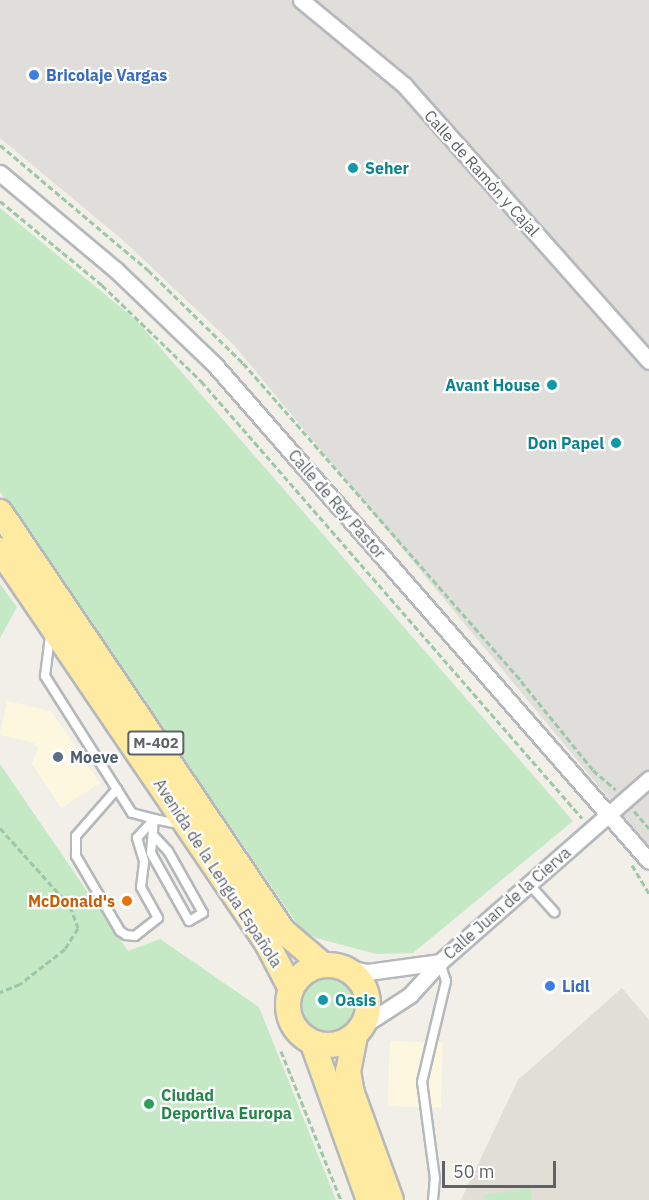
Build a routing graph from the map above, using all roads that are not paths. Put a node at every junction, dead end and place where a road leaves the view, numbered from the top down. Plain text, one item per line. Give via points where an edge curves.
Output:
1 (301, 0) edge
2 (0, 173) edge
3 (649, 361) edge
4 (0, 512) edge
5 (0, 550) edge
6 (52, 625) junction
7 (649, 779) edge
8 (117, 789) junction
9 (608, 814) junction
10 (154, 819) junction
11 (188, 826) junction
12 (153, 835) junction
13 (649, 861) edge
14 (529, 883) junction
15 (554, 912) dead end
16 (440, 962) junction
17 (331, 965) junction
18 (291, 989) junction
19 (360, 1030) junction
20 (313, 1044) junction
21 (369, 1200) edge
22 (391, 1200) edge
23 (433, 1200) edge

1 - 3 street, Calle de Ramón y Cajal via 404,85
2 - 9 street, Calle de Rey Pastor via 116,270 214,364
4 - 17 highway, Avenida de la Lengua Española / M-402 via 283,931
5 - 6 highway, Avenida de la Lengua Española / M-402
6 - 8 lane via 45,676
6 - 11 highway, Avenida de la Lengua Española / M-402
7 - 9 street, Calle Juan de la Cierva
8 - 10 lane via 132,813
8 - 10 lane via 76,836 76,856 126,935 135,936 158,918 141,887 144,861 137,838
9 - 13 street, Calle de Rey Pastor
9 - 14 street, Calle Juan de la Cierva
10 - 11 lane
10 - 12 lane
11 - 18 highway, Avenida de la Lengua Española / M-402 via 268,945
12 - 12 lane via 151,853 189,921 203,913 168,851
14 - 15 lane
14 - 16 street, Calle Juan de la Cierva
16 - 17 street via 368,972
16 - 19 street, Calle Juan de la Cierva via 410,995
16 - 23 lane via 446,981 422,1082 435,1179
17 - 18 highway via 298,977
17 - 19 highway, M-402 via 357,978 368,996
18 - 20 highway, M-402 via 288,1012 293,1027
19 - 20 highway via 336,1045
19 - 22 highway, M-402 via 348,1071 352,1093
20 - 21 highway, M-402

